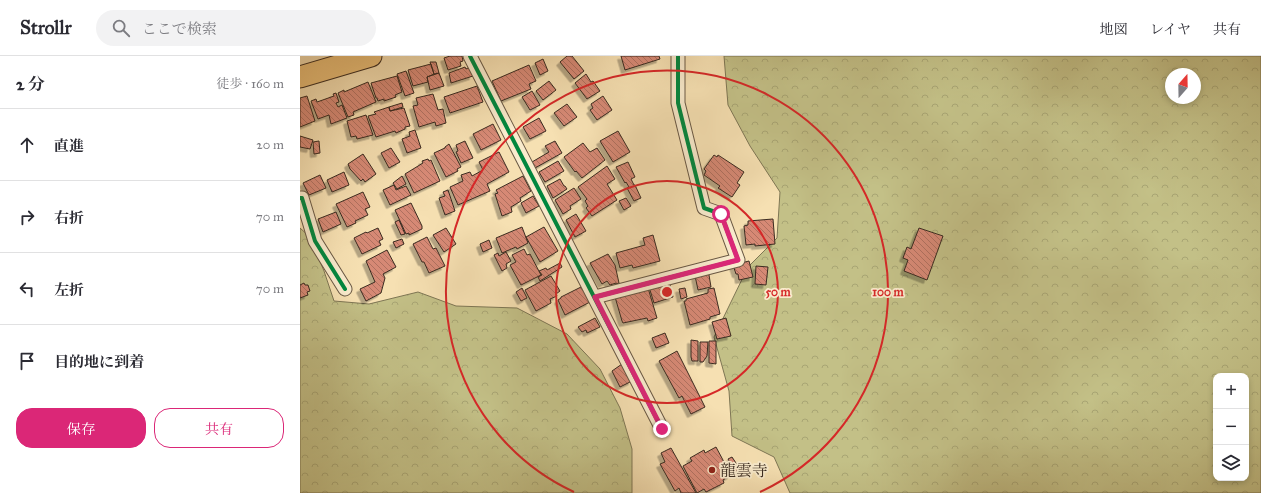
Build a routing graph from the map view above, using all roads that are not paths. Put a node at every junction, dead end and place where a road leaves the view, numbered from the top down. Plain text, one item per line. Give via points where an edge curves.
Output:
1 (371, 56) edge
2 (470, 56) edge
3 (678, 56) edge
4 (300, 77) edge
5 (300, 198) edge
6 (345, 289) dead end
7 (595, 297) junction
8 (662, 429) dead end

1 - 4 main road
2 - 7 street
3 - 7 street via 678,103 704,208 721,214 738,260
5 - 6 street via 315,241
7 - 8 street

